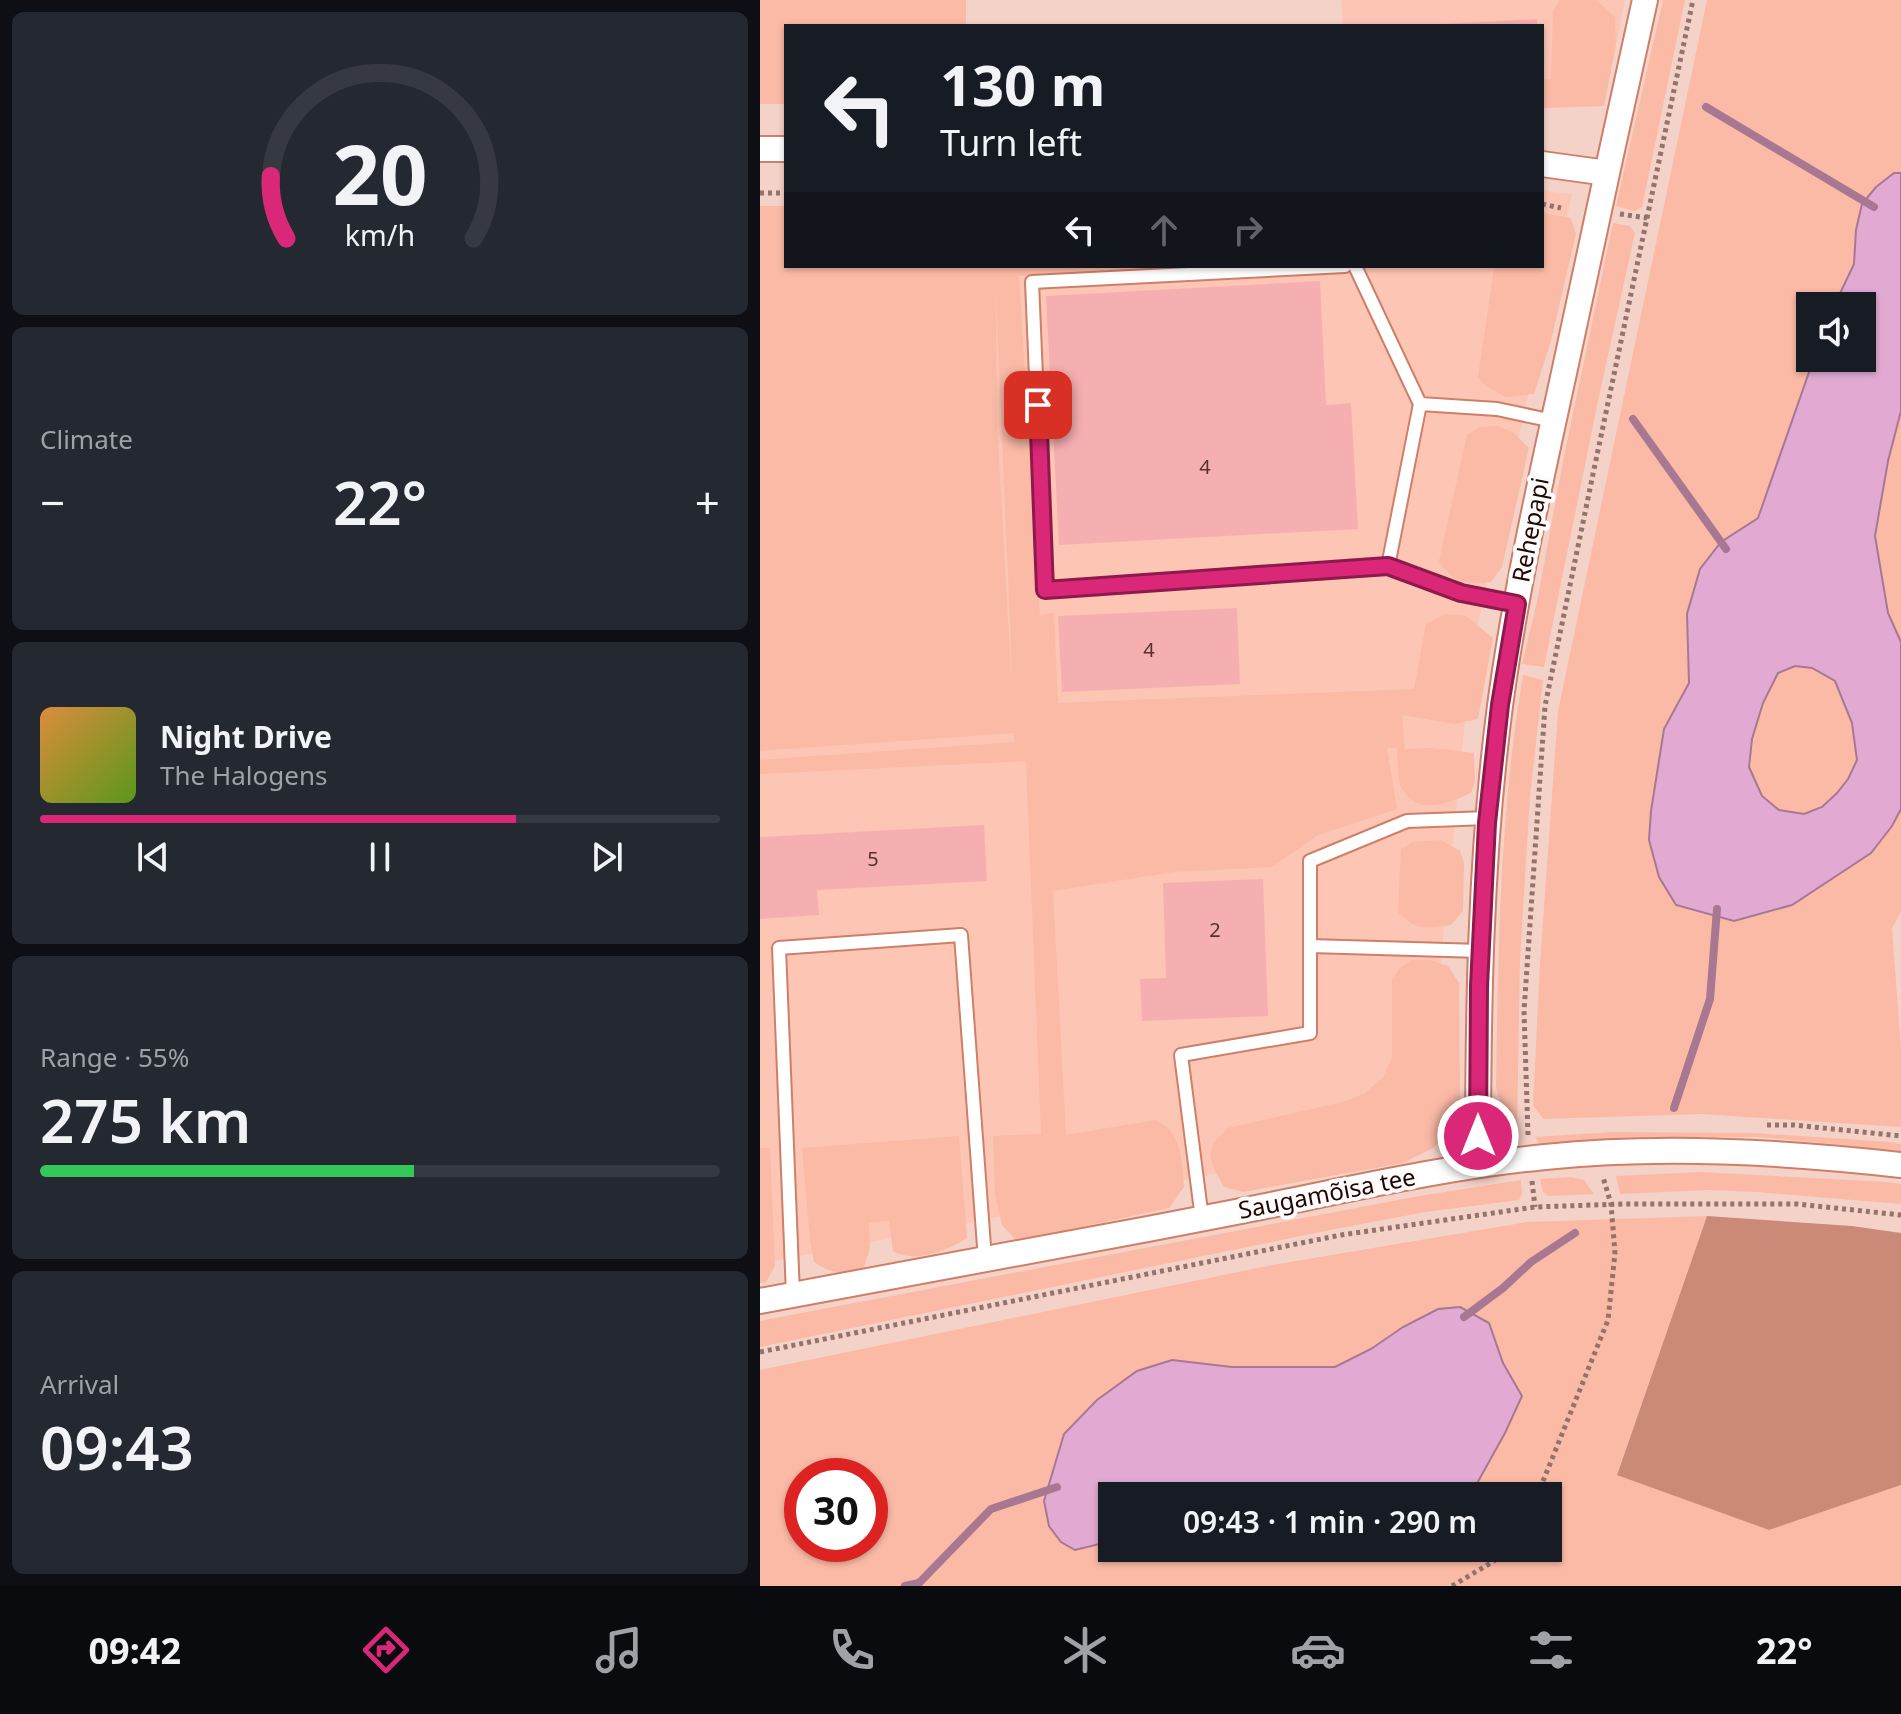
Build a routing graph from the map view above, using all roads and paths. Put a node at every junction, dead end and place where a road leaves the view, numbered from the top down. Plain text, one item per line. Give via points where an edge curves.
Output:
1 (1645, 0) edge
2 (1693, 0) edge
3 (760, 149) edge
4 (784, 149) edge
5 (1544, 164) edge
6 (1607, 173) junction
7 (760, 193) edge
8 (784, 193) edge
9 (1544, 204) edge
10 (1561, 208) dead end
11 (1616, 213) dead end
12 (1647, 218) junction
13 (1306, 268) edge
14 (1356, 268) edge
15 (1420, 404) junction
16 (1553, 421) junction
17 (1388, 566) junction
18 (1517, 604) junction
19 (1488, 818) junction
20 (1310, 946) junction
21 (1481, 951) junction
22 (1528, 1139) dead end
23 (1597, 1154) junction
24 (1478, 1165) junction
25 (1901, 1165) edge
26 (1531, 1178) dead end
27 (1611, 1204) junction
28 (1535, 1207) junction
29 (1901, 1215) edge
30 (1202, 1219) junction
31 (985, 1260) junction
32 (793, 1295) junction
33 (760, 1301) edge
34 (760, 1352) edge
35 (1543, 1482) edge
36 (1492, 1562) edge
37 (1452, 1586) edge

1 - 6 street, Rehepapi
2 - 12 path
3 - 4 street
5 - 6 street
6 - 16 street, Rehepapi
7 - 8 path
9 - 10 path
11 - 12 path
12 - 22 path via 1545,706 1524,1011
13 - 17 lane via 1032,282 1045,590
14 - 15 lane
15 - 16 lane via 1497,409
15 - 17 lane
16 - 18 street, Rehepapi
17 - 18 lane via 1461,593
18 - 19 street, Rehepapi
19 - 20 lane via 1407,821 1310,861
19 - 21 street, Rehepapi
20 - 21 lane
20 - 30 lane via 1310,1033 1181,1055
21 - 24 street, Rehepapi
23 - 24 street, Saugamõisa tee
23 - 25 street, Saugamõisa tee via 1776,1153
23 - 27 path
24 - 30 street, Saugamõisa tee
26 - 28 path
27 - 28 path
27 - 29 path via 1797,1204
27 - 35 path via 1615,1253 1608,1320
28 - 34 path via 1341,1235
30 - 31 street, Saugamõisa tee
31 - 32 street, Saugamõisa tee
31 - 32 lane via 961,935 779,948
32 - 33 street, Saugamõisa tee
36 - 37 path

